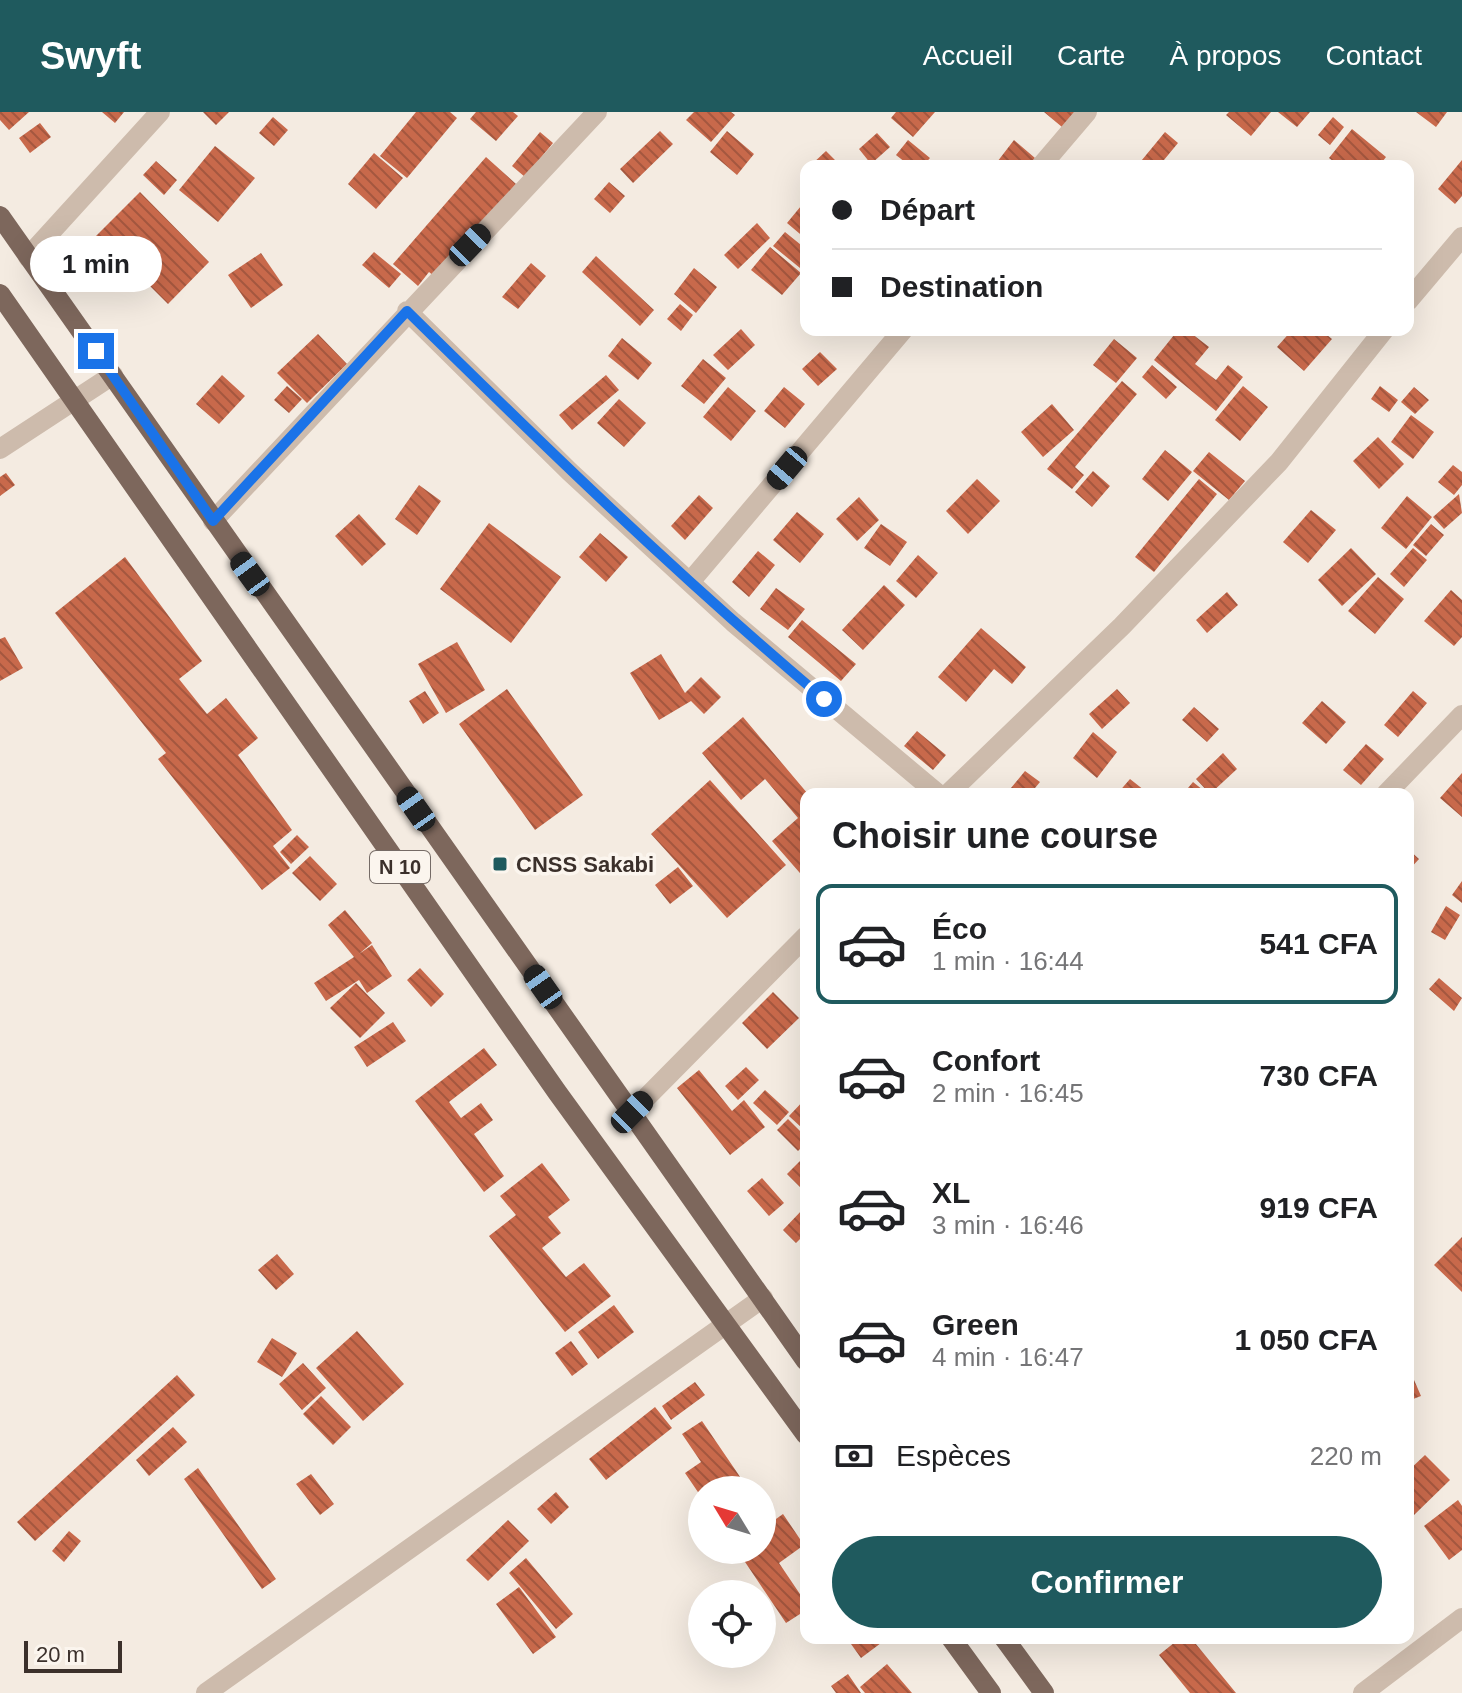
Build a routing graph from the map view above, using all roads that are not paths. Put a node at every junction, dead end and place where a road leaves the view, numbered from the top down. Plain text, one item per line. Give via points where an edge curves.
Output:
1 (160, 112) edge
2 (597, 112) edge
3 (1087, 112) edge
4 (1046, 160) edge
5 (0, 216) edge
6 (1462, 237) edge
7 (28, 257) junction
8 (0, 294) edge
9 (1414, 294) edge
10 (407, 311) junction
11 (898, 336) edge
12 (1379, 336) edge
13 (113, 375) junction
14 (76, 400) junction
15 (0, 449) edge
16 (213, 521) junction
17 (690, 582) junction
18 (1462, 715) edge
19 (931, 788) edge
20 (954, 788) edge
21 (1392, 788) edge
22 (800, 942) edge
23 (632, 1112) junction
24 (763, 1298) junction
25 (726, 1321) junction
26 (800, 1352) edge
27 (800, 1426) edge
28 (1462, 1618) edge
29 (955, 1644) edge
30 (1008, 1644) edge
31 (206, 1693) edge
32 (991, 1693) edge
33 (1044, 1693) edge
34 (1363, 1693) edge

1 - 7 street
2 - 10 street
3 - 4 street
5 - 7 main road, N 10
6 - 9 street
7 - 13 main road, N 10
8 - 14 main road, N 10
10 - 16 street
10 - 17 street
11 - 17 street
12 - 20 street via 1279,462 1122,626
13 - 14 street
13 - 16 main road, N 10
14 - 15 street
14 - 25 main road, N 10 via 557,1092
16 - 23 main road, N 10
17 - 19 street
18 - 21 street
22 - 23 street
23 - 24 main road, N 10
24 - 25 street
24 - 26 main road, N 10
25 - 27 main road, N 10
25 - 31 street
28 - 34 street
29 - 32 main road
30 - 33 main road

